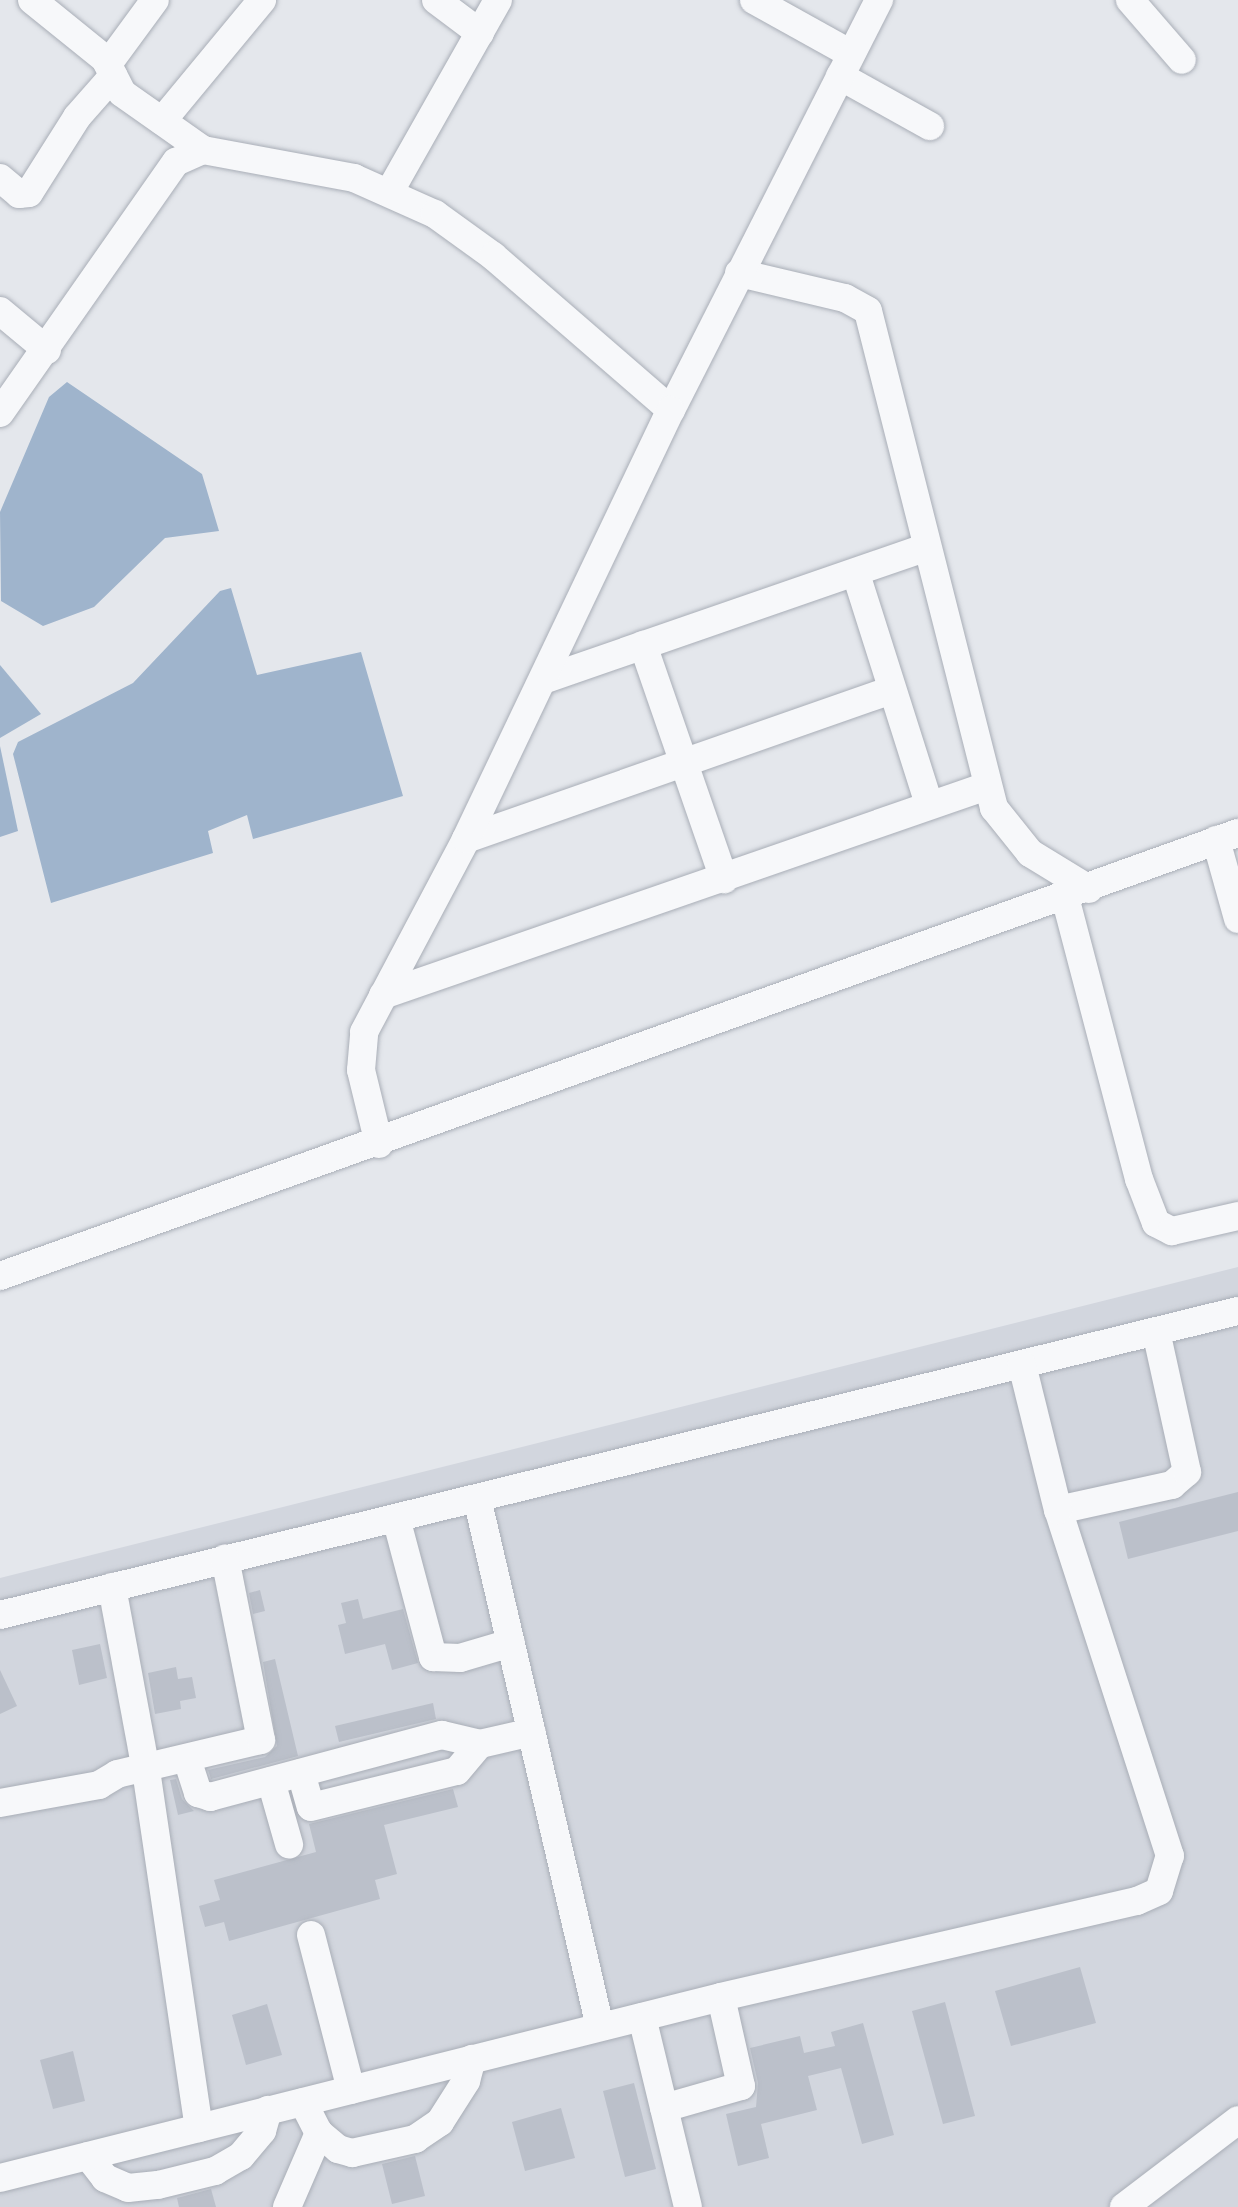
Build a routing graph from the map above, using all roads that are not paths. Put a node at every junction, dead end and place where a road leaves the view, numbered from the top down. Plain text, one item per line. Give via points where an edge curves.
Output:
1 (32, 0) edge
2 (155, 0) edge
3 (436, 0) edge
4 (498, 0) edge
5 (754, 0) edge
6 (879, 0) edge
7 (1130, 0) edge
8 (258, 1) edge
9 (480, 33) junction
10 (1182, 60) dead end
11 (845, 65) junction
12 (110, 70) junction
13 (162, 121) junction
14 (930, 126) dead end
15 (203, 150) junction
16 (0, 178) edge
17 (390, 191) junction
18 (739, 273) junction
19 (0, 311) edge
20 (47, 350) junction
21 (671, 410) junction
22 (0, 413) edge
23 (927, 547) junction
24 (856, 574) junction
25 (643, 645) junction
26 (543, 680) junction
27 (892, 690) junction
28 (681, 761) junction
29 (987, 786) junction
30 (929, 804) junction
31 (1227, 836) edge
32 (466, 839) junction
33 (724, 879) junction
34 (1077, 893) junction
35 (1238, 919) edge
36 (383, 995) junction
37 (379, 1144) junction
38 (1238, 1216) edge
39 (0, 1276) edge
40 (1238, 1311) edge
41 (1156, 1331) junction
42 (1022, 1364) junction
43 (477, 1498) junction
44 (1058, 1510) junction
45 (396, 1518) junction
46 (225, 1559) junction
47 (112, 1587) junction
48 (0, 1615) edge
49 (511, 1643) junction
50 (532, 1732) junction
51 (480, 1744) junction
52 (187, 1759) junction
53 (146, 1770) junction
54 (301, 1773) junction
55 (271, 1781) junction
56 (0, 1803) edge
57 (289, 1844) dead end
58 (311, 1935) dead end
59 (721, 1997) junction
60 (642, 2017) junction
61 (600, 2027) junction
62 (472, 2059) junction
63 (351, 2090) junction
64 (303, 2102) junction
65 (664, 2108) junction
66 (268, 2110) junction
67 (1238, 2120) edge
68 (199, 2128) junction
69 (319, 2133) junction
70 (88, 2156) junction
71 (0, 2178) edge
72 (287, 2207) edge
73 (688, 2207) edge
74 (1124, 2207) edge

1 - 12 street
2 - 12 street
3 - 9 street
4 - 9 street
5 - 11 street
6 - 11 street
7 - 10 street
8 - 13 street
9 - 17 street
11 - 14 street
11 - 18 street
12 - 13 street via 122,93
12 - 16 street via 29,193 19,194
13 - 15 street
15 - 17 street via 327,171
15 - 20 street via 176,162
17 - 21 street via 435,214 493,256
18 - 21 street
18 - 23 street via 845,298 868,311
19 - 20 street
20 - 22 street
21 - 26 street
23 - 24 street
23 - 29 street
24 - 25 street
24 - 27 street
25 - 26 street
25 - 28 street
26 - 32 street
27 - 28 street
27 - 30 street
28 - 32 street
28 - 33 street
29 - 30 street
29 - 34 street via 998,819 1012,836
30 - 33 street
31 - 34 street
31 - 35 street
32 - 36 street
33 - 36 street
34 - 37 street
34 - 38 street via 1152,1215 1163,1230 1172,1231
36 - 37 street via 359,1053
37 - 39 street
40 - 41 street
41 - 42 street
41 - 44 street via 1187,1472 1172,1485
42 - 43 street
42 - 44 street
43 - 45 street
43 - 49 street
44 - 59 street via 1170,1856 1159,1891 1137,1901
45 - 46 street
45 - 49 street via 433,1657 460,1658
46 - 47 street
46 - 52 street via 261,1740
47 - 48 street
47 - 53 street
49 - 50 street
50 - 51 street
50 - 61 street
51 - 54 street via 442,1735
51 - 54 street via 457,1771 311,1807
52 - 53 street
52 - 55 street via 198,1793 210,1797
53 - 56 street via 117,1774 99,1785
53 - 68 street
54 - 55 street
55 - 57 street
58 - 63 street
59 - 60 street
59 - 65 street via 741,2086
60 - 61 street
60 - 65 street
61 - 62 street
62 - 63 street
62 - 69 street via 466,2081 440,2122 415,2139 352,2153
63 - 64 street
64 - 66 street
64 - 69 street
65 - 73 street
66 - 68 street
66 - 70 street via 262,2131 241,2156 215,2171 128,2188 105,2178
67 - 74 street
68 - 70 street
69 - 72 street
70 - 71 street

